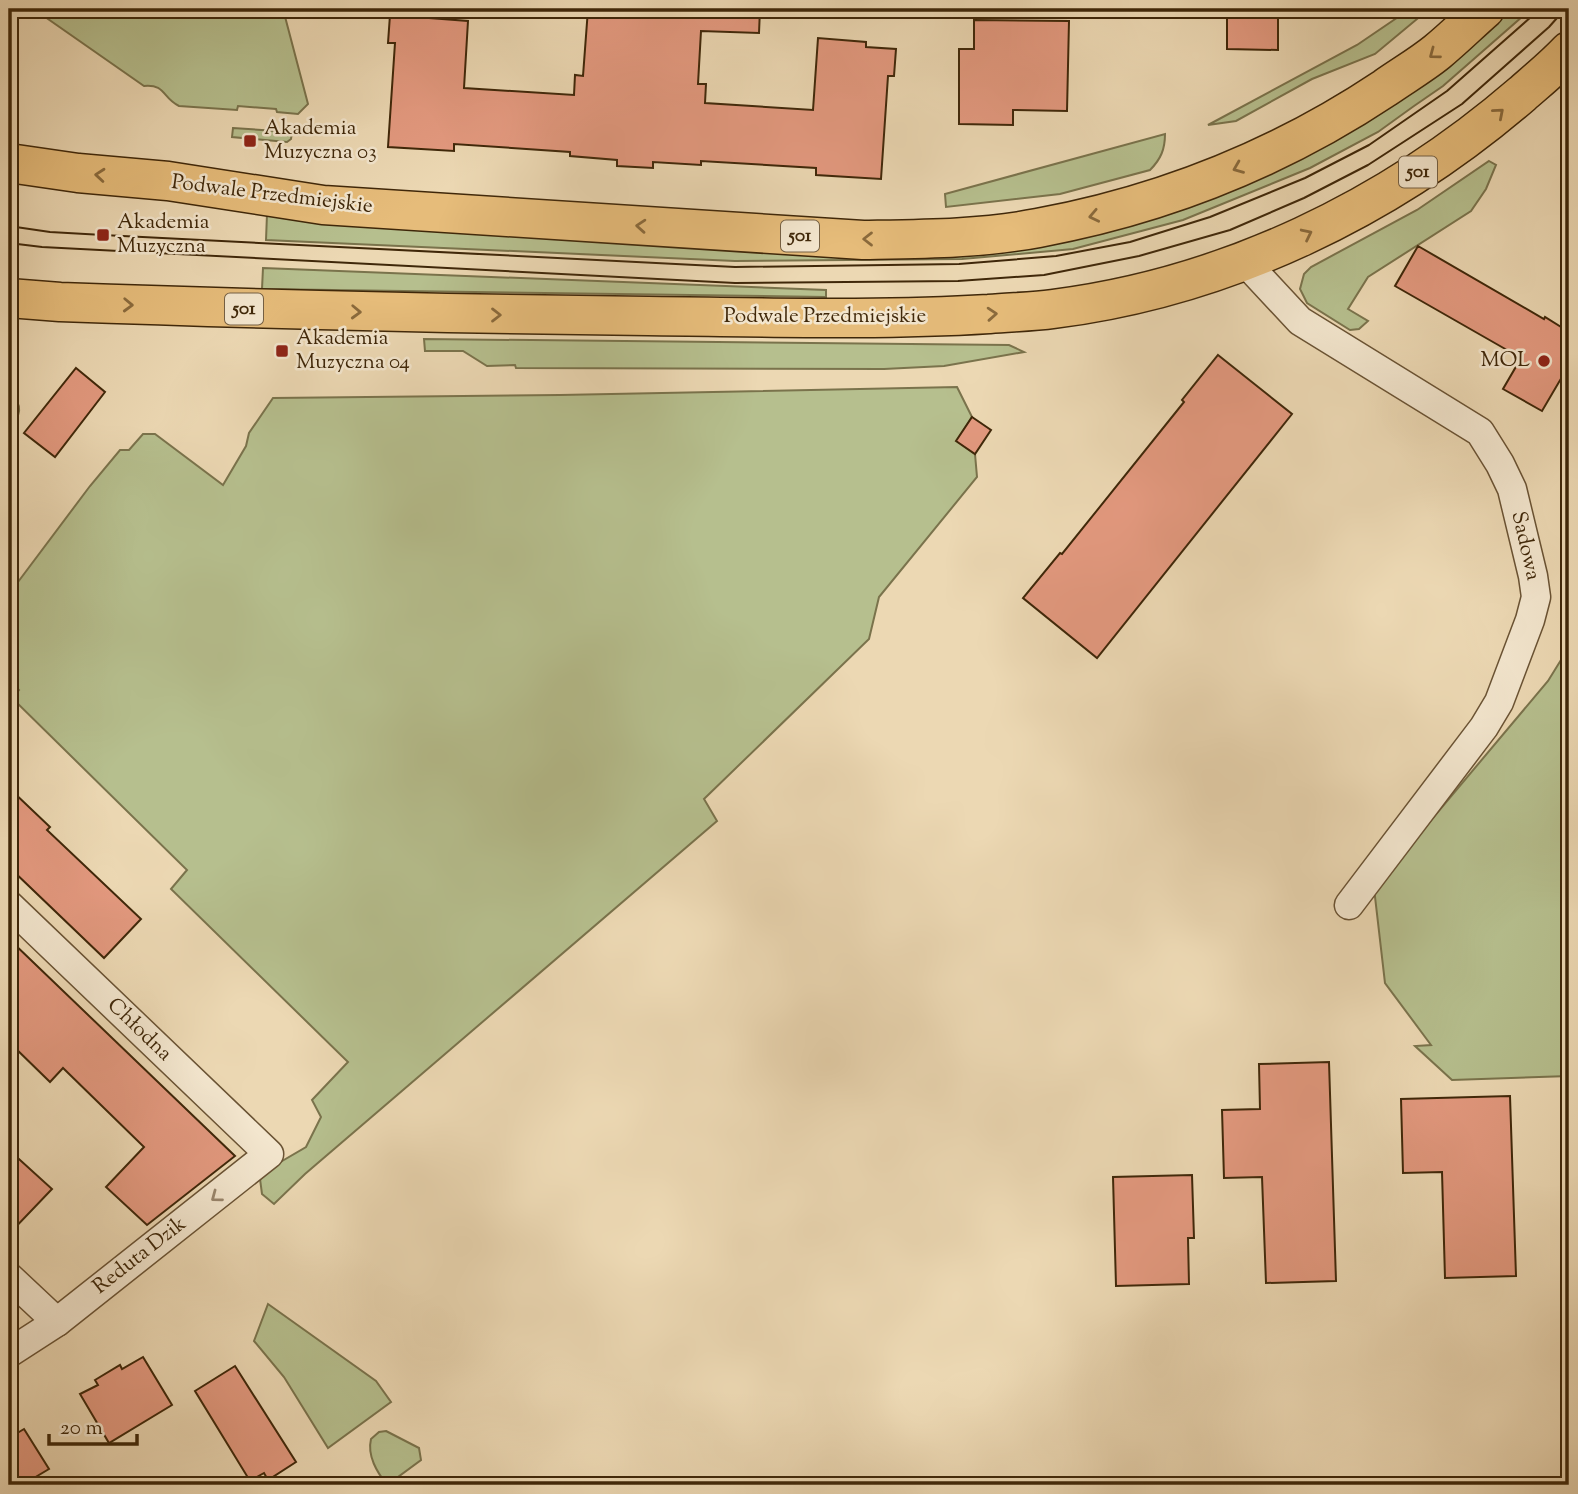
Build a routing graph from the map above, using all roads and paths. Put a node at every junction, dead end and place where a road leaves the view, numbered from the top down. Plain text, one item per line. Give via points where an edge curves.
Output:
1 (1485, 9) edge
2 (1569, 51) edge
3 (9, 163) edge
4 (1245, 262) junction
5 (9, 298) edge
6 (9, 905) edge
7 (1349, 905) dead end
8 (269, 1154) joint
9 (9, 1277) edge
10 (57, 1322) junction
11 (9, 1353) edge

1 -> 3 main road, Podwale Przedmiejskie / 501 via 1436,53 1344,115 1273,154 1118,211 1035,229 952,238 863,240 323,205
4 -> 2 main road, Podwale Przedmiejskie / 501 via 1388,192 1490,122
5 -> 4 main road, Podwale Przedmiejskie / 501 via 428,314 924,318 1052,310 1203,277
4 - 7 street, Sadowa via 1300,321 1480,432 1512,489 1533,576 1536,597 1530,620 1499,702
6 - 8 street, Chłodna
8 -> 10 street, Reduta Dzik
9 - 10 street
10 - 11 street, Reduta Dzik

